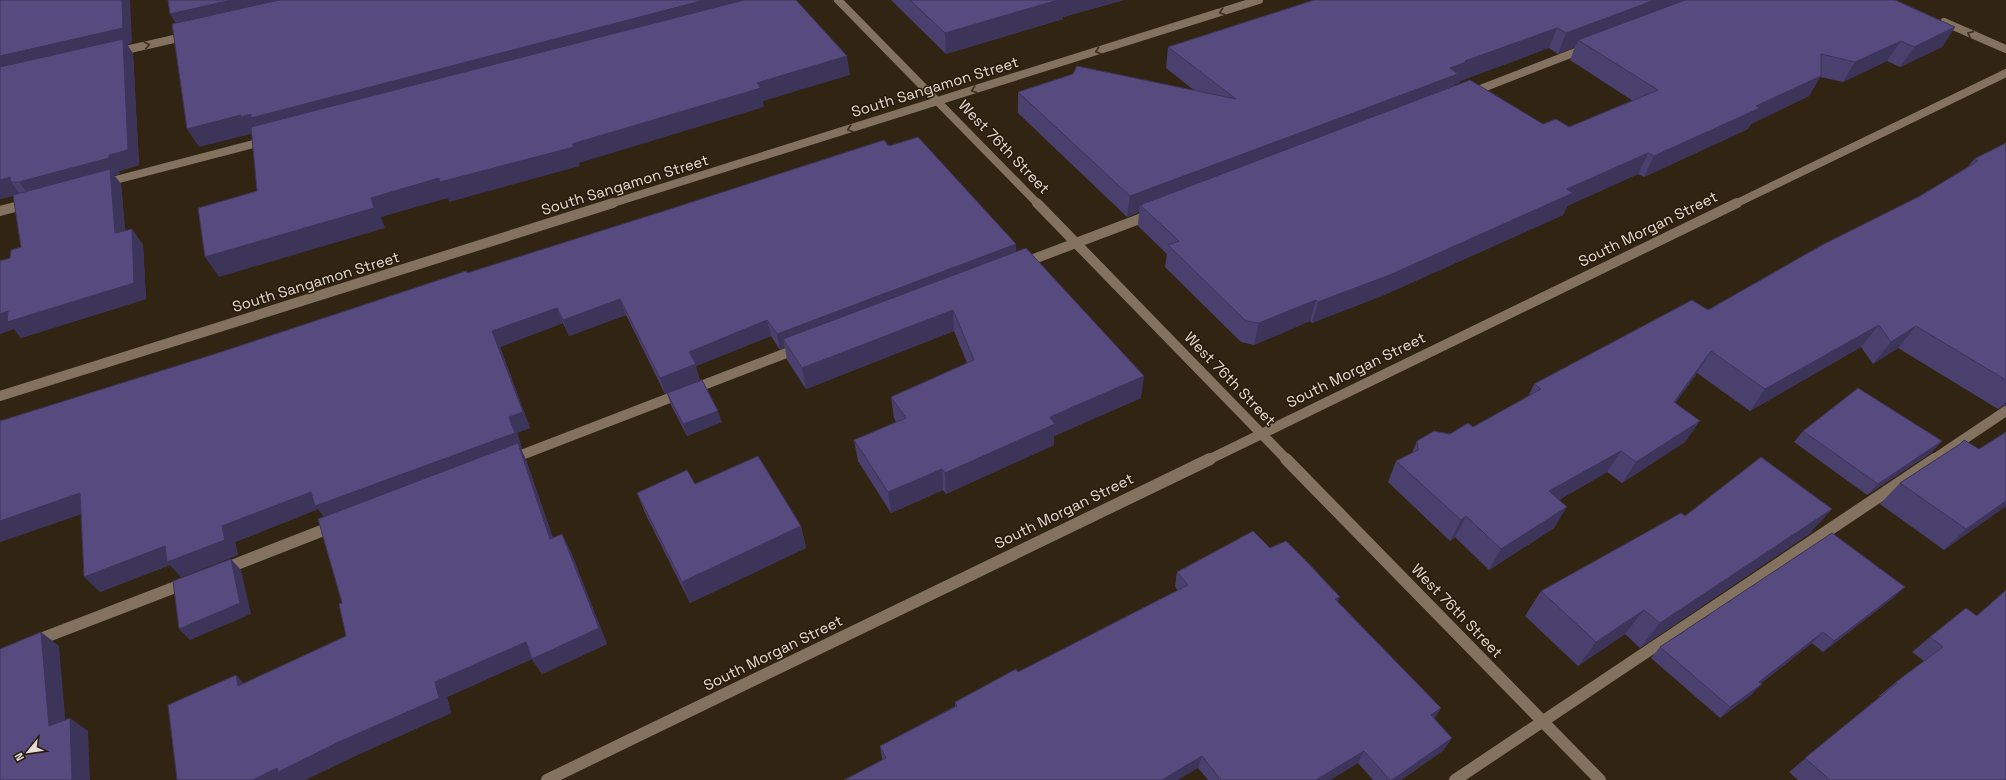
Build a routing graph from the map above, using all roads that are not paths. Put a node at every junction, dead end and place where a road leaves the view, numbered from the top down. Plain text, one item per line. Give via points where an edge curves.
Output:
1 (838, 0) edge
2 (1259, 0) edge
3 (1936, 19) edge
4 (194, 34) edge
5 (1594, 45) edge
6 (2006, 49) edge
7 (109, 54) edge
8 (2006, 73) edge
9 (1460, 96) edge
10 (937, 101) junction
11 (270, 139) edge
12 (93, 186) edge
13 (39, 200) edge
14 (0, 211) edge
15 (1156, 212) edge
16 (1075, 243) junction
17 (1017, 266) edge
18 (809, 345) edge
19 (0, 396) edge
20 (2006, 411) edge
21 (1261, 434) junction
22 (505, 461) edge
23 (341, 524) edge
24 (215, 572) edge
25 (193, 580) edge
26 (22, 645) edge
27 (1542, 721) junction
28 (547, 780) edge
29 (1456, 780) edge
30 (1600, 780) edge

1 - 10 street, West 76th Street
2 -> 10 street, South Sangamon Street
6 -> 3 street
7 -> 4 street
5 - 9 street
8 - 21 street, South Morgan Street
10 - 16 street, West 76th Street
10 -> 19 street, South Sangamon Street
11 - 12 street
13 - 14 street
15 - 16 street
16 - 17 street
16 - 21 street, West 76th Street
18 - 22 street
20 - 27 street
21 - 27 street, West 76th Street
21 - 28 street, South Morgan Street
23 - 24 street
25 - 26 street
27 - 29 street
27 - 30 street, West 76th Street

